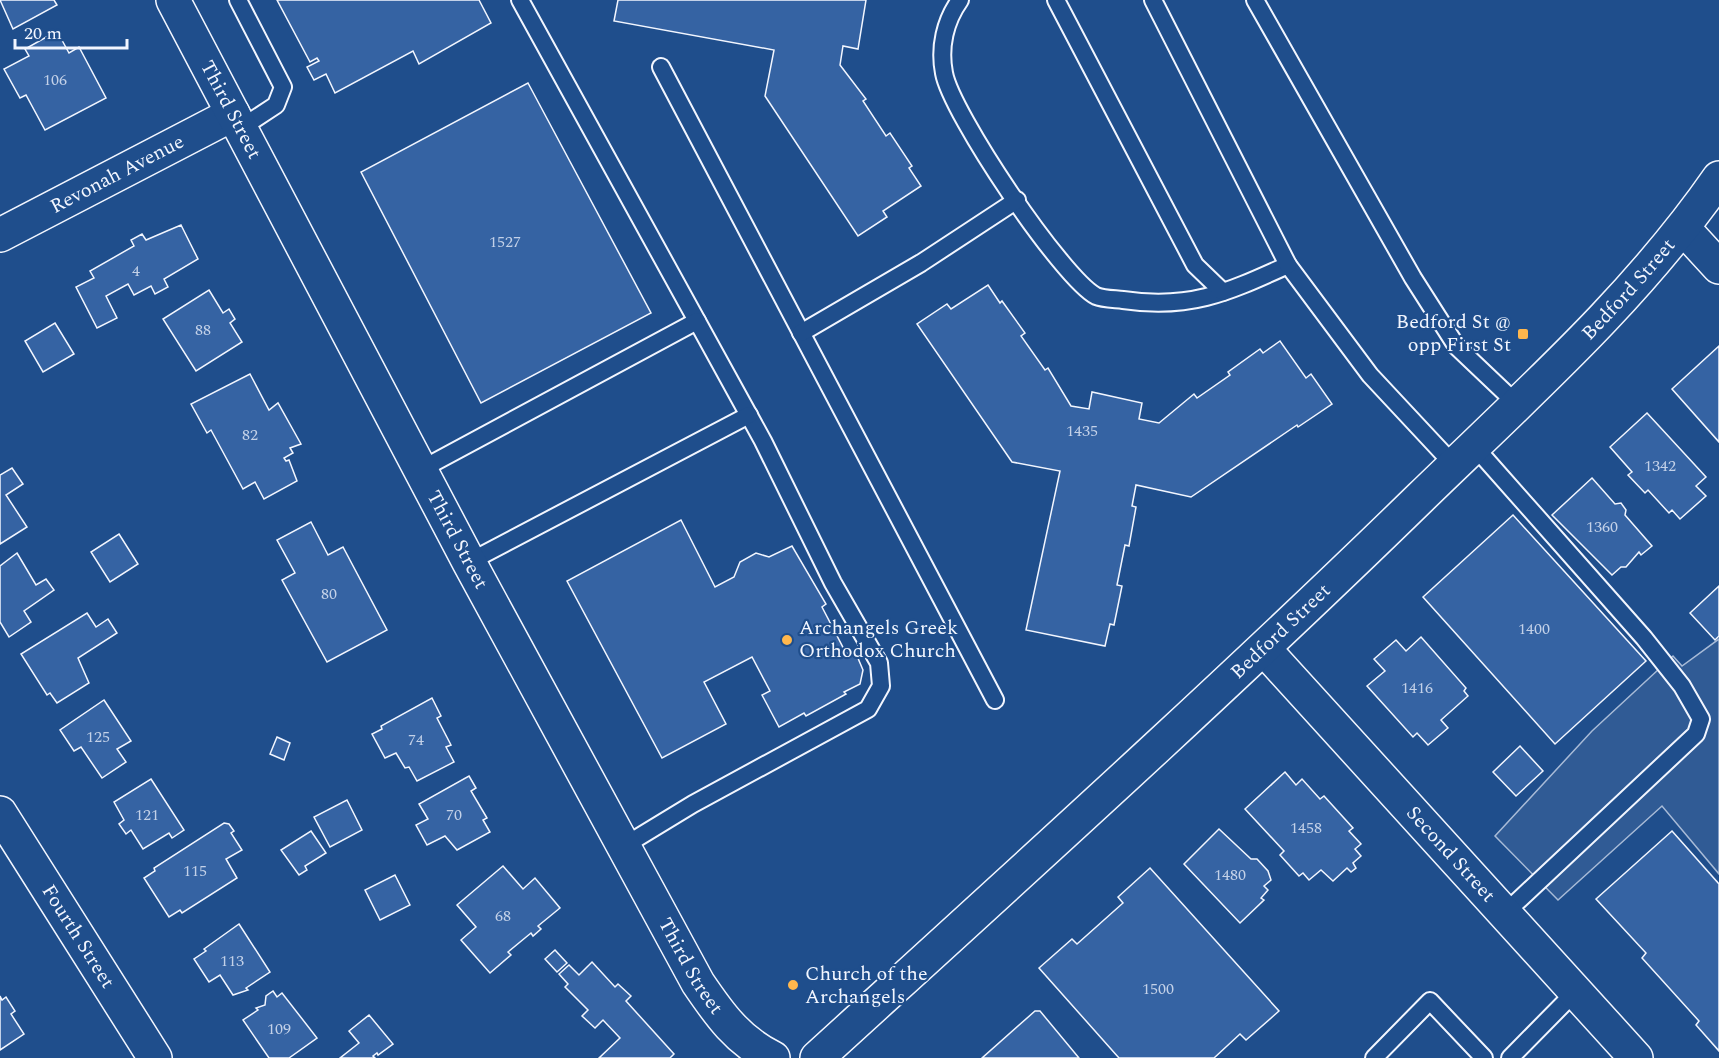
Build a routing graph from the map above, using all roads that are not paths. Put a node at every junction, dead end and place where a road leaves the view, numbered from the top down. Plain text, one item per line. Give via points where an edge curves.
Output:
1 (173, 0) edge
2 (238, 0) edge
3 (520, 0) edge
4 (960, 0) edge
5 (1056, 0) edge
6 (1153, 0) edge
7 (1255, 0) edge
8 (662, 66) dead end
9 (237, 121) junction
10 (1719, 178) edge
11 (1017, 200) junction
12 (1684, 229) junction
13 (0, 235) edge
14 (1288, 264) junction
15 (1719, 267) edge
16 (1223, 292) junction
17 (697, 321) junction
18 (801, 333) junction
19 (1517, 404) junction
20 (749, 415) junction
21 (1464, 456) junction
22 (420, 470) junction
23 (469, 562) junction
24 (1265, 650) junction
25 (996, 700) dead end
26 (0, 813) edge
27 (624, 846) junction
28 (1505, 913) junction
29 (1576, 991) junction
30 (155, 1058) edge
31 (772, 1058) edge
32 (817, 1058) edge
33 (1374, 1058) edge
34 (1484, 1058) edge
35 (1510, 1058) edge
36 (1636, 1058) edge

1 - 9 street, Third Street
2 - 9 lane via 283,87 276,105
3 - 17 lane
4 - 11 lane via 950,15 943,42 944,74 972,137
5 - 16 lane via 1195,265
6 - 14 lane
7 - 19 lane via 1413,278 1457,347
8 - 18 lane
9 - 13 street, Revonah Avenue
9 - 22 street, Third Street
10 - 12 street, Bedford Street
11 - 16 lane via 1068,273 1097,296 1141,303 1194,301
11 - 18 lane via 921,263
12 - 15 street
12 - 19 street, Bedford Street
14 - 16 lane
14 - 21 lane via 1370,375
17 - 20 lane
17 - 22 lane
18 - 25 lane
19 - 21 street, Bedford Street
20 - 23 lane
20 - 27 lane via 833,583 879,663 881,686 868,709
21 - 24 street, Bedford Street
21 - 28 lane via 1644,638 1682,686 1701,719 1696,734
22 - 23 street, Third Street
23 - 27 street, Third Street
24 - 28 street, Second Street
24 - 32 street, Bedford Street
26 - 30 street, Fourth Street
27 - 31 street, Third Street via 698,983 727,1025
28 - 29 street, Second Street
29 - 35 lane
29 - 36 street, Second Street
33 - 34 lane via 1430,1001

